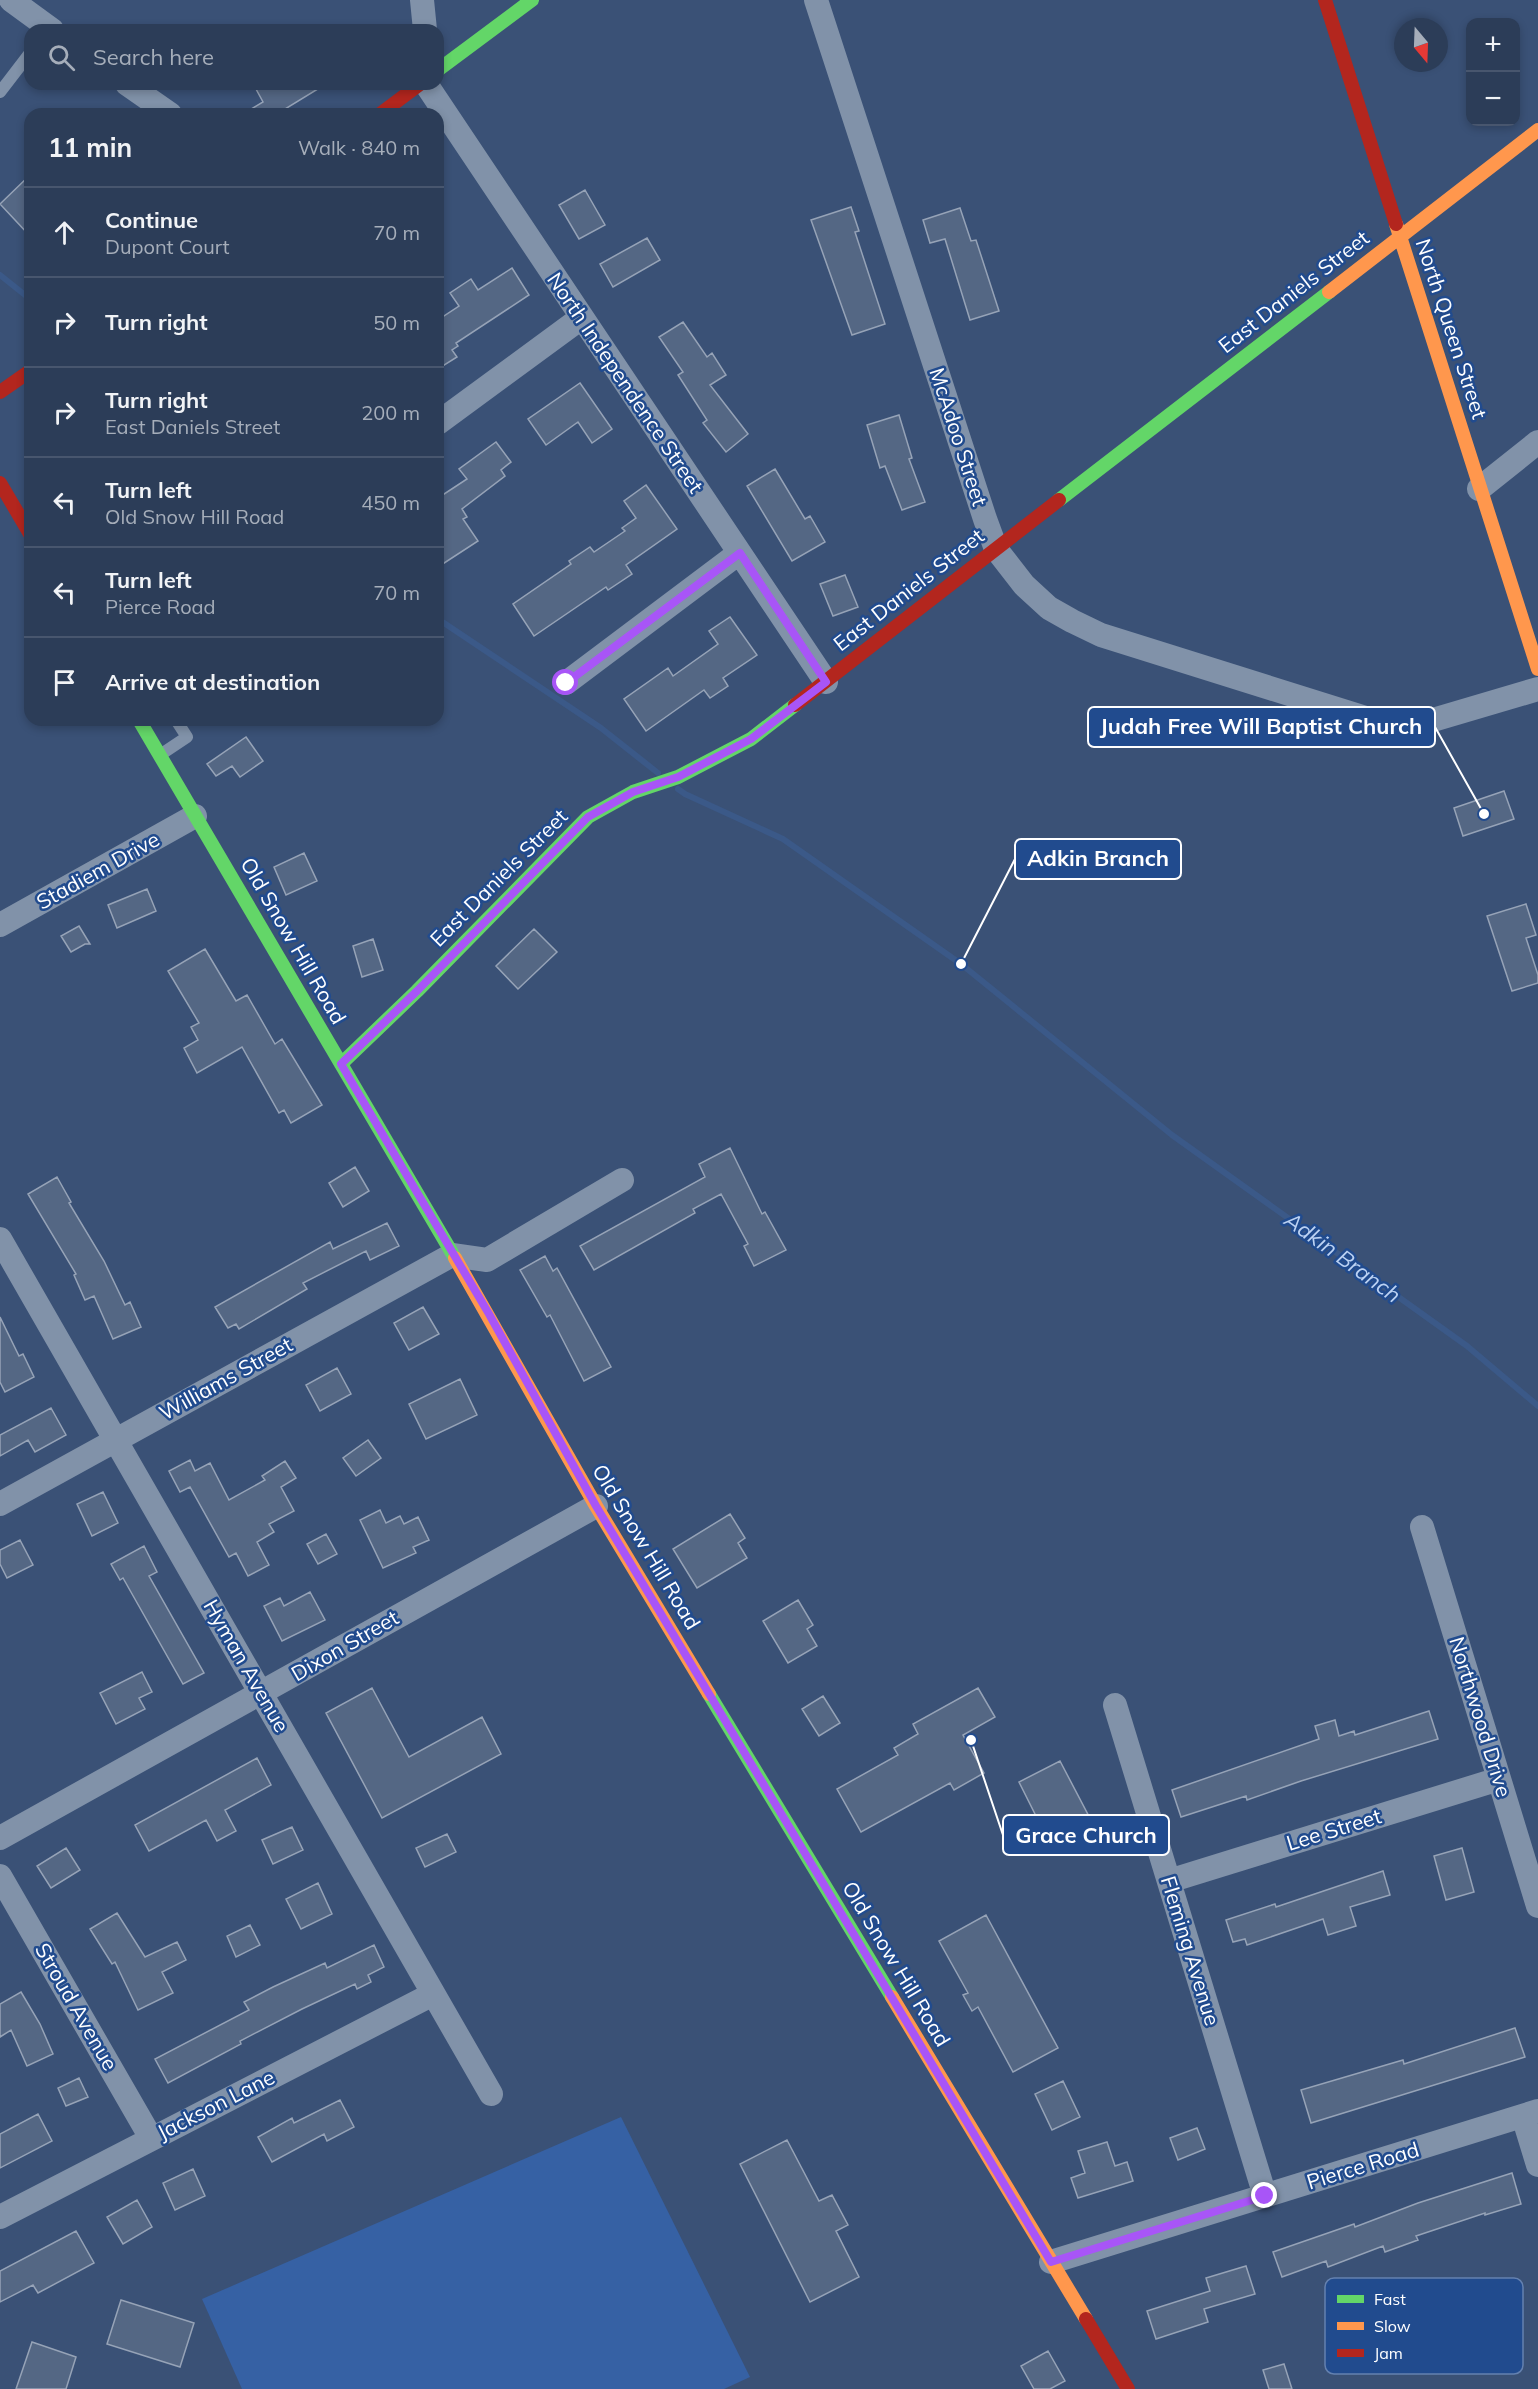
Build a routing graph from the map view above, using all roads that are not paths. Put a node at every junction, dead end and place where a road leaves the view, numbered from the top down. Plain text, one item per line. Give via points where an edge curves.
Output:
1 (422, 0) edge
2 (532, 0) edge
3 (816, 0) edge
4 (1325, 0) edge
5 (18, 2) edge
6 (43, 24) edge
7 (424, 24) edge
8 (24, 61) edge
9 (444, 66) edge
10 (136, 90) edge
11 (412, 90) edge
12 (430, 90) edge
13 (0, 92) edge
14 (162, 108) edge
15 (388, 108) edge
16 (442, 108) edge
17 (444, 111) edge
18 (1538, 130) edge
19 (1400, 237) junction
20 (581, 318) junction
21 (24, 375) edge
22 (0, 393) edge
23 (444, 419) edge
24 (1538, 442) edge
25 (0, 483) edge
26 (1479, 489) junction
27 (24, 524) edge
28 (996, 549) junction
29 (740, 553) junction
30 (1538, 669) edge
31 (826, 682) junction
32 (566, 683) dead end
33 (1538, 689) edge
34 (142, 726) edge
35 (180, 726) edge
36 (159, 756) junction
37 (195, 816) junction
38 (0, 925) edge
39 (341, 1064) junction
40 (622, 1180) dead end
41 (0, 1239) edge
42 (452, 1255) junction
43 (116, 1439) junction
44 (0, 1504) edge
45 (596, 1506) junction
46 (1422, 1527) dead end
47 (261, 1694) junction
48 (1115, 1705) dead end
49 (1499, 1779) junction
50 (0, 1838) edge
51 (0, 1876) edge
52 (1169, 1881) junction
53 (1538, 1906) edge
54 (433, 1995) junction
55 (490, 2094) dead end
56 (1531, 2114) edge
57 (151, 2138) junction
58 (1538, 2165) edge
59 (1265, 2196) junction
60 (0, 2217) edge
61 (1051, 2262) junction
62 (1128, 2389) edge

1 - 7 street
2 - 9 street
3 - 28 street, McAdoo Street
4 - 19 street, North Queen Street
5 - 6 street
8 - 13 lane
10 - 14 street
11 - 15 street
12 - 16 street, North Independence Street
17 - 20 street, North Independence Street
18 - 19 street, East Daniels Street
19 - 26 street, North Queen Street
19 - 28 street, East Daniels Street
20 - 23 street
20 - 29 street, North Independence Street
21 - 22 street
24 - 26 street
25 - 27 street
26 - 30 street, North Queen Street
28 - 31 street, East Daniels Street
28 - 33 street, McAdoo Street via 1024,585 1049,608 1101,635 1375,721 1416,725
29 - 31 street, North Independence Street
29 - 32 street
31 - 39 street, East Daniels Street via 751,739 678,777 633,792 588,817
34 - 36 street, Old Snow Hill Road
35 - 36 lane via 187,737
36 - 37 street, Old Snow Hill Road
37 - 38 street, Stadiem Drive
37 - 39 street, Old Snow Hill Road
39 - 42 street, Old Snow Hill Road
40 - 42 street via 487,1260
41 - 43 street, Hyman Avenue
42 - 43 street, Williams Street
42 - 45 street, Old Snow Hill Road
43 - 44 street, Williams Street
43 - 47 street, Hyman Avenue
45 - 47 street, Dixon Street
45 - 61 street, Old Snow Hill Road
46 - 49 street, Northwood Drive
47 - 50 street, Dixon Street
47 - 54 street, Hyman Avenue
48 - 52 street, Fleming Avenue
49 - 52 street, Lee Street
49 - 53 street, Northwood Drive
51 - 57 street, Stroud Avenue
52 - 59 street, Fleming Avenue
54 - 55 street, Hyman Avenue
54 - 57 street, Jackson Lane
56 - 58 street
56 - 59 street, Pierce Road
57 - 60 street, Jackson Lane
59 - 61 street, Pierce Road
61 - 62 street, Old Snow Hill Road

